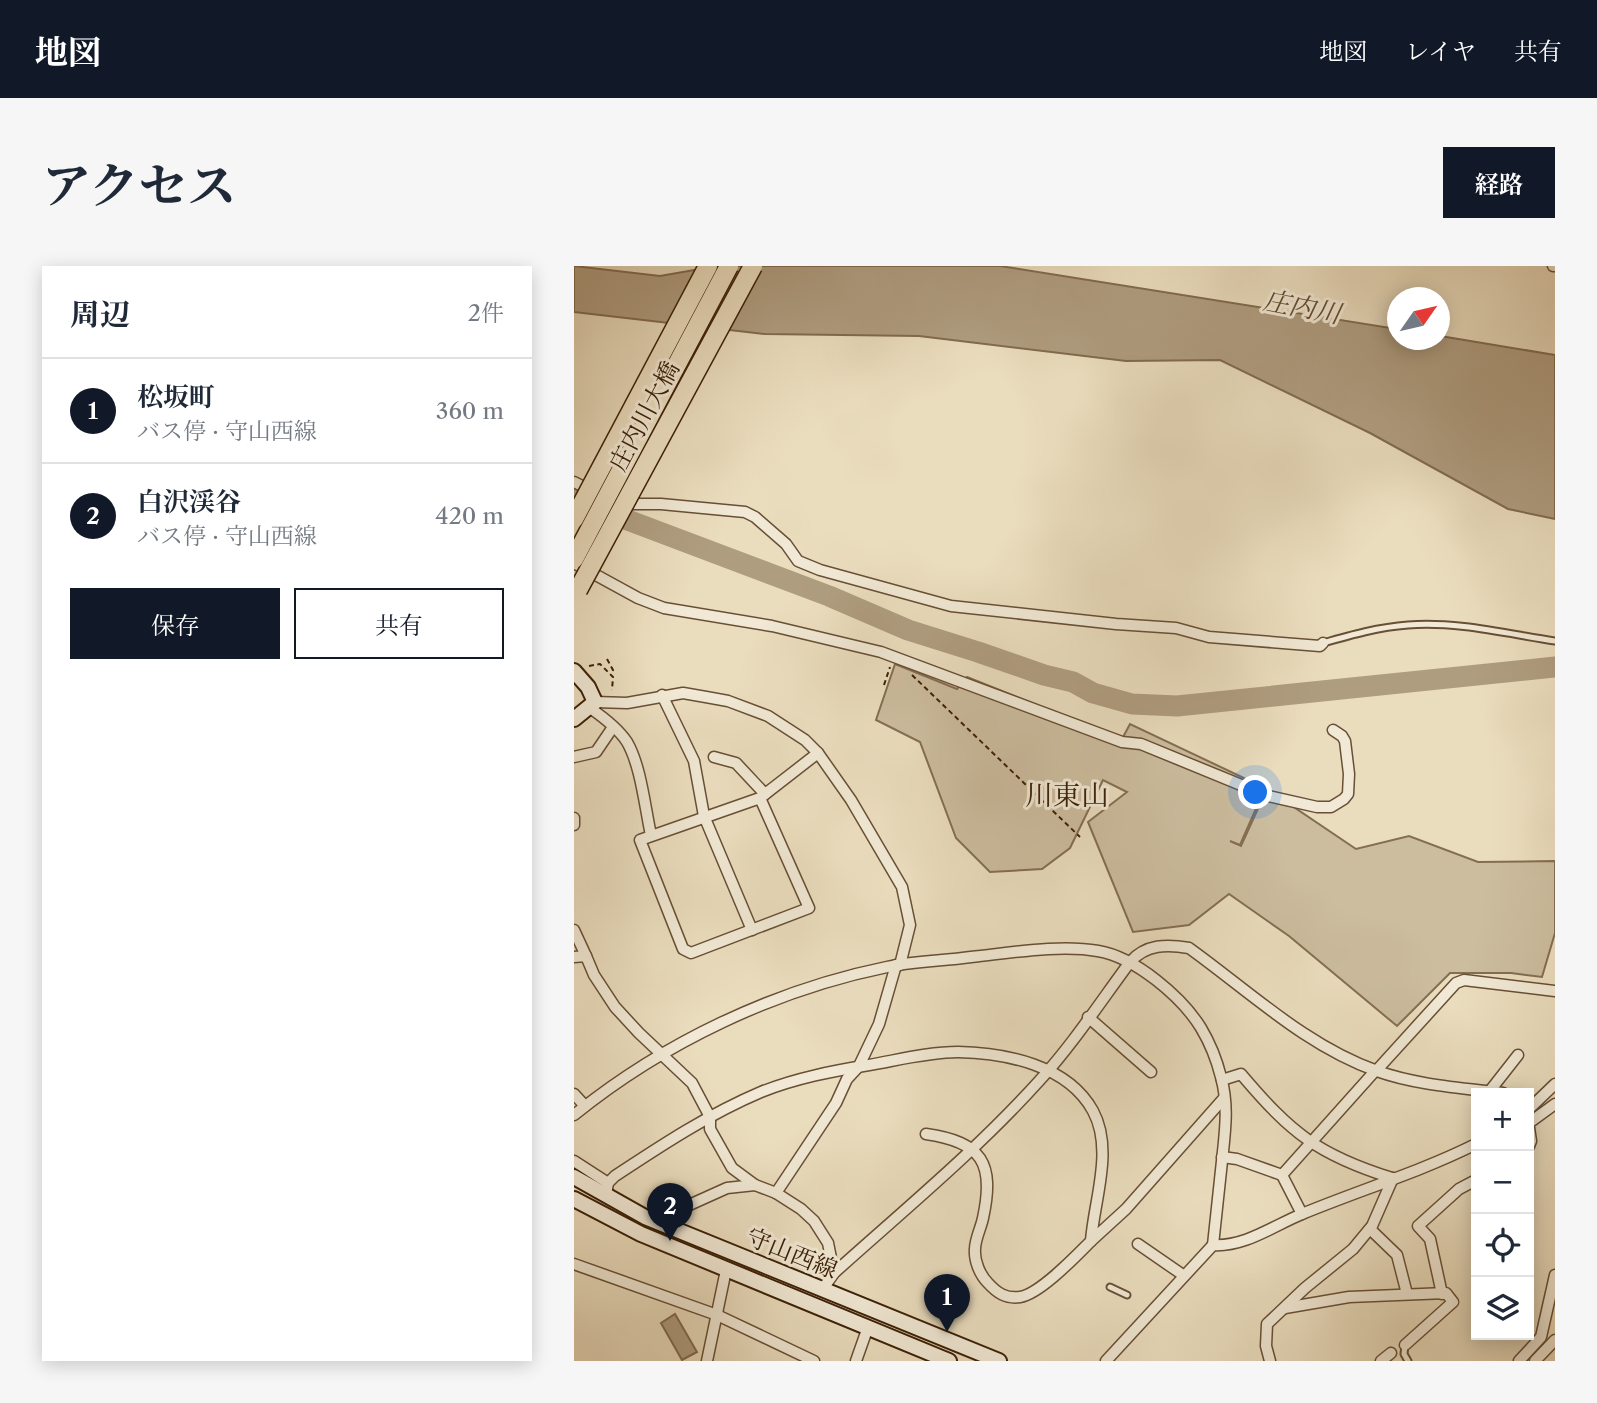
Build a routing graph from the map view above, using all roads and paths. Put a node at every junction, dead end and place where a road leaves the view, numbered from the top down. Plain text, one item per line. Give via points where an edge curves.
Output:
1 (708, 266) edge
2 (729, 266) edge
3 (753, 266) edge
4 (574, 482) edge
5 (574, 519) edge
6 (574, 561) edge
7 (578, 590) dead end
8 (1555, 641) edge
9 (1323, 643) joint
10 (893, 657) junction
11 (607, 659) dead end
12 (581, 668) edge
13 (611, 675) junction
14 (912, 675) dead end
15 (884, 685) dead end
16 (662, 695) junction
17 (598, 702) junction
18 (574, 719) edge
19 (613, 727) junction
20 (1333, 730) dead end
21 (818, 753) junction
22 (574, 757) edge
23 (714, 757) dead end
24 (763, 796) junction
25 (704, 816) junction
26 (574, 818) edge
27 (574, 825) edge
28 (652, 835) junction
29 (1080, 837) dead end
30 (574, 930) edge
31 (752, 930) junction
32 (586, 956) junction
33 (574, 957) edge
34 (1130, 962) junction
35 (898, 965) junction
36 (1555, 991) edge
37 (1088, 1017) junction
38 (662, 1053) junction
39 (1518, 1055) dead end
40 (859, 1066) junction
41 (1049, 1070) junction
42 (1376, 1071) junction
43 (1151, 1072) dead end
44 (1222, 1080) junction
45 (1555, 1084) edge
46 (1471, 1088) edge
47 (1491, 1088) edge
48 (574, 1094) edge
49 (1534, 1097) edge
50 (1224, 1098) junction
51 (1542, 1098) junction
52 (1555, 1104) edge
53 (1534, 1105) edge
54 (585, 1106) junction
55 (574, 1115) edge
56 (710, 1117) junction
57 (1534, 1119) edge
58 (926, 1134) dead end
59 (1310, 1143) junction
60 (1471, 1146) edge
61 (971, 1149) junction
62 (1222, 1157) junction
63 (574, 1161) edge
64 (1282, 1175) junction
65 (574, 1177) edge
66 (1393, 1178) junction
67 (1471, 1183) edge
68 (755, 1185) junction
69 (607, 1189) junction
70 (776, 1194) junction
71 (574, 1199) edge
72 (687, 1206) dead end
73 (1302, 1214) junction
74 (1370, 1229) junction
75 (1090, 1241) junction
76 (1138, 1244) dead end
77 (1213, 1245) junction
78 (574, 1264) edge
79 (726, 1270) junction
80 (834, 1273) junction
81 (1184, 1275) junction
82 (1555, 1275) edge
83 (1110, 1287) dead end
84 (822, 1290) junction
85 (1442, 1293) junction
86 (1407, 1294) junction
87 (1127, 1295) dead end
88 (1285, 1308) junction
89 (717, 1315) junction
90 (868, 1327) junction
91 (1555, 1340) edge
92 (1405, 1345) joint
93 (1391, 1353) dead end
94 (708, 1361) edge
95 (814, 1361) edge
96 (856, 1361) edge
97 (949, 1361) edge
98 (999, 1361) edge
99 (1106, 1361) edge
100 (1270, 1361) edge
101 (1381, 1361) edge
102 (1408, 1361) edge
103 (1519, 1361) edge
104 (1535, 1361) edge

1 - 5 highway, bridge
2 - 6 highway, bridge
3 - 7 highway, 庄内川大橋, bridge
4 - 9 street via 617,504 745,512 786,544 798,561 951,606 1176,628 1209,637
6 - 10 street via 664,608 772,626
8 - 9 lane via 1410,625
10 - 15 path
10 - 20 street via 1122,742 1141,744 1268,796 1317,807 1331,807 1348,794 1345,741
11 - 13 path
12 - 13 path via 600,664
12 - 17 main road
13 - 17 path via 614,682
14 - 29 path
16 - 17 street via 627,703
16 - 21 street via 683,693 728,701 768,716
16 - 25 street via 694,761
17 - 18 main road
17 - 19 street
19 - 22 street via 596,752
19 - 28 street via 627,743
21 - 24 street
21 - 35 street via 902,887 910,925
23 - 24 street via 736,764
24 - 25 street
24 - 31 street via 809,908
25 - 28 street
25 - 31 street
26 - 27 street
28 - 31 street via 640,840 683,949 691,953
30 - 32 street
32 - 33 street
32 - 38 street via 614,1007
34 - 35 street via 1096,950 1072,949
34 - 37 street
34 - 42 street via 1152,948 1189,948 1310,1037
34 - 44 street via 1180,1002 1201,1028
35 - 38 street via 766,1003
35 - 40 street via 879,1024
36 - 42 street via 1464,980 1456,983
37 - 41 street
37 - 43 street
38 - 54 street
38 - 56 street via 692,1083
39 - 47 street
40 - 41 street via 956,1052 994,1054
40 - 56 street via 765,1091
40 - 70 street
41 - 61 street
41 - 75 street via 1080,1093 1093,1111 1102,1140
42 - 46 street
42 - 59 street
44 - 50 street
44 - 59 street via 1241,1074 1282,1120
45 - 51 street
48 - 54 street
49 - 51 street
50 - 62 street via 1227,1117
50 - 75 street via 1144,1190
51 - 53 street
52 - 57 street
54 - 55 street
56 - 68 street via 710,1129 732,1168
56 - 69 street via 669,1140
58 - 61 street
59 - 64 street
59 - 66 street via 1355,1166
60 - 66 street
61 - 75 street via 988,1177 988,1197 975,1249 977,1264 995,1290 1005,1297 1027,1296
61 - 80 street
62 - 64 street
62 - 77 street
63 - 69 street
64 - 73 street
65 - 69 main road, 守山西線
66 - 73 street
66 - 74 street
67 - 85 street via 1418,1226 1430,1239
68 - 70 street
68 - 72 street via 727,1188
69 - 84 main road, 守山西線 via 645,1217
70 - 80 street via 814,1221 828,1243
71 - 79 main road, 守山西線
73 - 77 street via 1232,1246
74 - 86 street via 1397,1255
74 - 88 street
76 - 81 street
77 - 81 street
78 - 89 street
79 - 89 street
79 - 90 main road, 守山西線
80 - 84 street
81 - 99 street via 1150,1306
82 - 103 street via 1541,1336
83 - 87 lane
84 - 98 main road, 守山西線
85 - 86 street
85 - 92 street via 1453,1302
86 - 88 street via 1349,1297
88 - 100 street via 1267,1324
89 - 94 street
89 - 95 street
90 - 96 street
90 - 97 main road, 守山西線
91 - 104 street
92 - 102 lane
93 - 101 street

